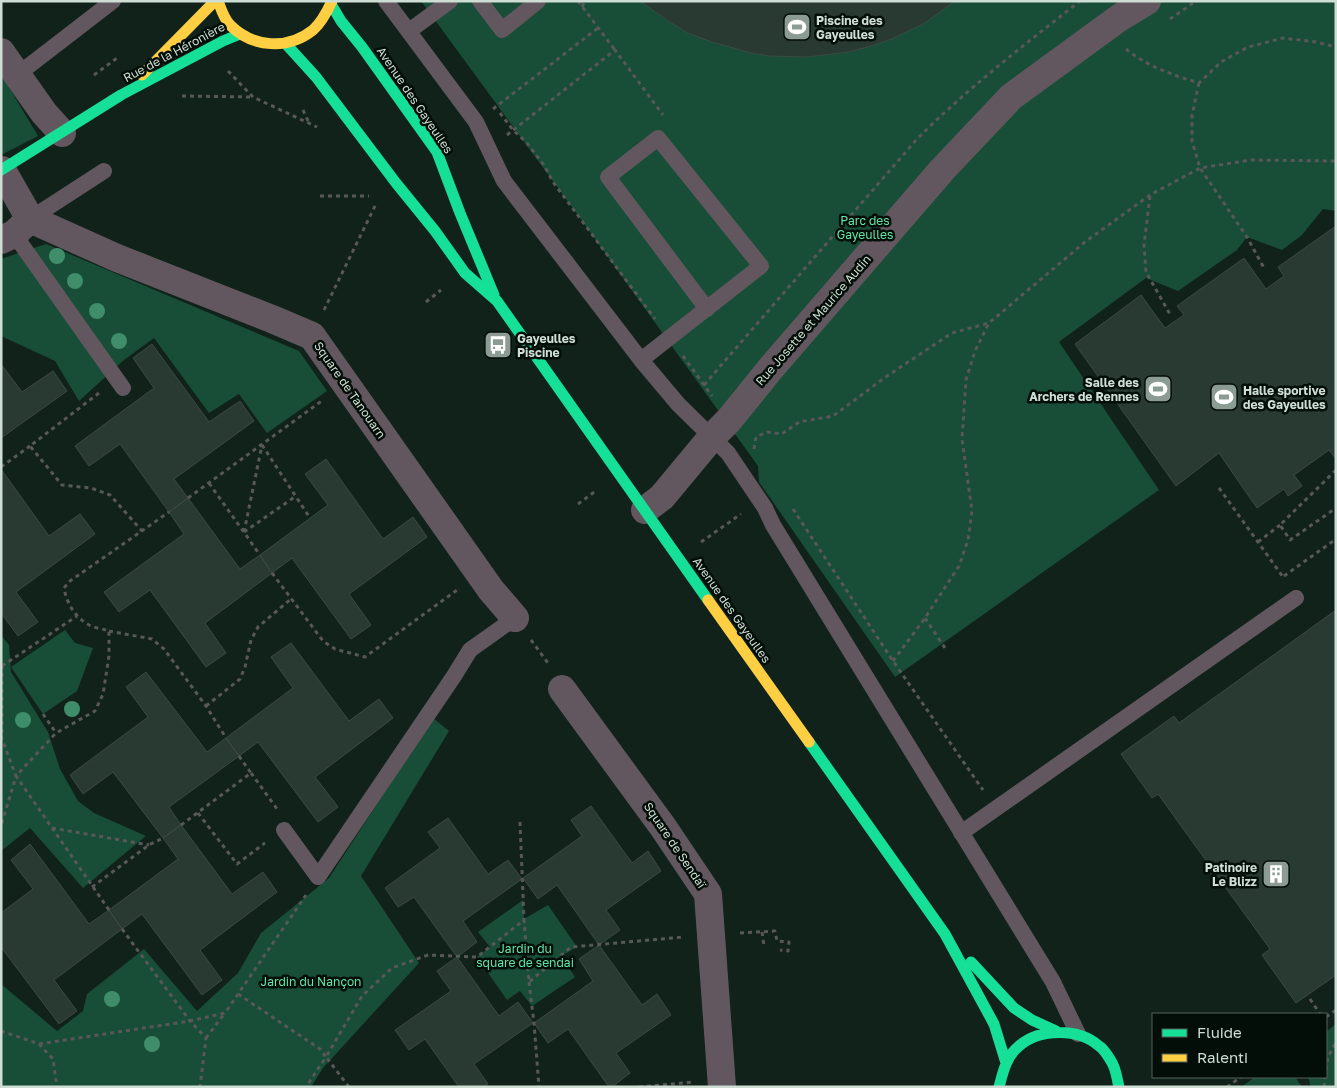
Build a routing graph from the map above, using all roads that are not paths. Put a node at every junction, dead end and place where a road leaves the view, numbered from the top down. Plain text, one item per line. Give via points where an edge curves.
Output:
1 (112, 1) edge
2 (217, 1) edge
3 (386, 1) edge
4 (450, 1) edge
5 (480, 1) edge
6 (538, 1) edge
7 (1146, 1) edge
8 (331, 3) edge
9 (409, 31) junction
10 (240, 34) junction
11 (286, 44) junction
12 (1, 52) edge
13 (17, 75) junction
14 (121, 96) junction
15 (62, 133) junction
16 (2, 170) edge
17 (104, 170) dead end
18 (15, 231) edge
19 (497, 301) junction
20 (706, 309) junction
21 (641, 360) junction
22 (123, 388) dead end
23 (720, 429) junction
24 (645, 510) junction
25 (1296, 598) road end
26 (514, 618) joint
27 (562, 689) dead end
28 (284, 830) road end
29 (961, 833) junction
30 (945, 934) junction
31 (1056, 1031) junction
32 (1078, 1034) junction
33 (1006, 1063) junction
34 (722, 1084) edge
35 (999, 1087) edge
36 (1119, 1087) edge

1 - 13 lane
2 - 10 street, Avenue des Gayeulles
2 - 14 street, Rue de la Héronière
3 - 9 lane
4 - 9 lane
5 - 6 lane via 502,30
7 - 23 street, Rue Josette et Maurice Audin via 1012,97 942,170
8 - 11 street, Avenue des Gayeulles via 314,30
8 - 19 street, Avenue des Gayeulles via 437,152
9 - 21 lane via 476,122 504,181
10 - 11 street, Avenue des Gayeulles via 262,43
10 - 14 street, Rue de la Héronière
11 - 19 street, Avenue des Gayeulles via 316,77 465,273
12 - 13 street
13 - 15 street
14 - 15 street, Rue de la Héronière
15 - 16 street, Rue de la Héronière
16 - 18 street
17 - 18 lane
18 - 22 lane
18 - 26 street, Square de Tanouarn via 117,258 312,336 490,590
19 - 24 street, Avenue des Gayeulles
20 - 20 lane via 761,266 658,138 608,177
20 - 21 lane
21 - 23 lane via 678,404
23 - 24 street, Rue Josette et Maurice Audin via 662,497
23 - 29 lane via 728,453 760,500
24 - 30 street, Avenue des Gayeulles
25 - 29 lane
26 - 28 lane via 470,650 318,876
27 - 34 street, Square de Sendaï via 708,894
29 - 32 lane via 1053,982
30 - 31 street, Avenue des Gayeulles via 1014,1008
30 - 33 street, Avenue des Gayeulles via 994,1024
31 - 32 street, Avenue des Gayeulles
31 - 33 street, Avenue des Gayeulles via 1027,1040
32 - 36 street, Avenue des Gayeulles via 1106,1053 1117,1073
33 - 35 street, Avenue des Gayeulles

